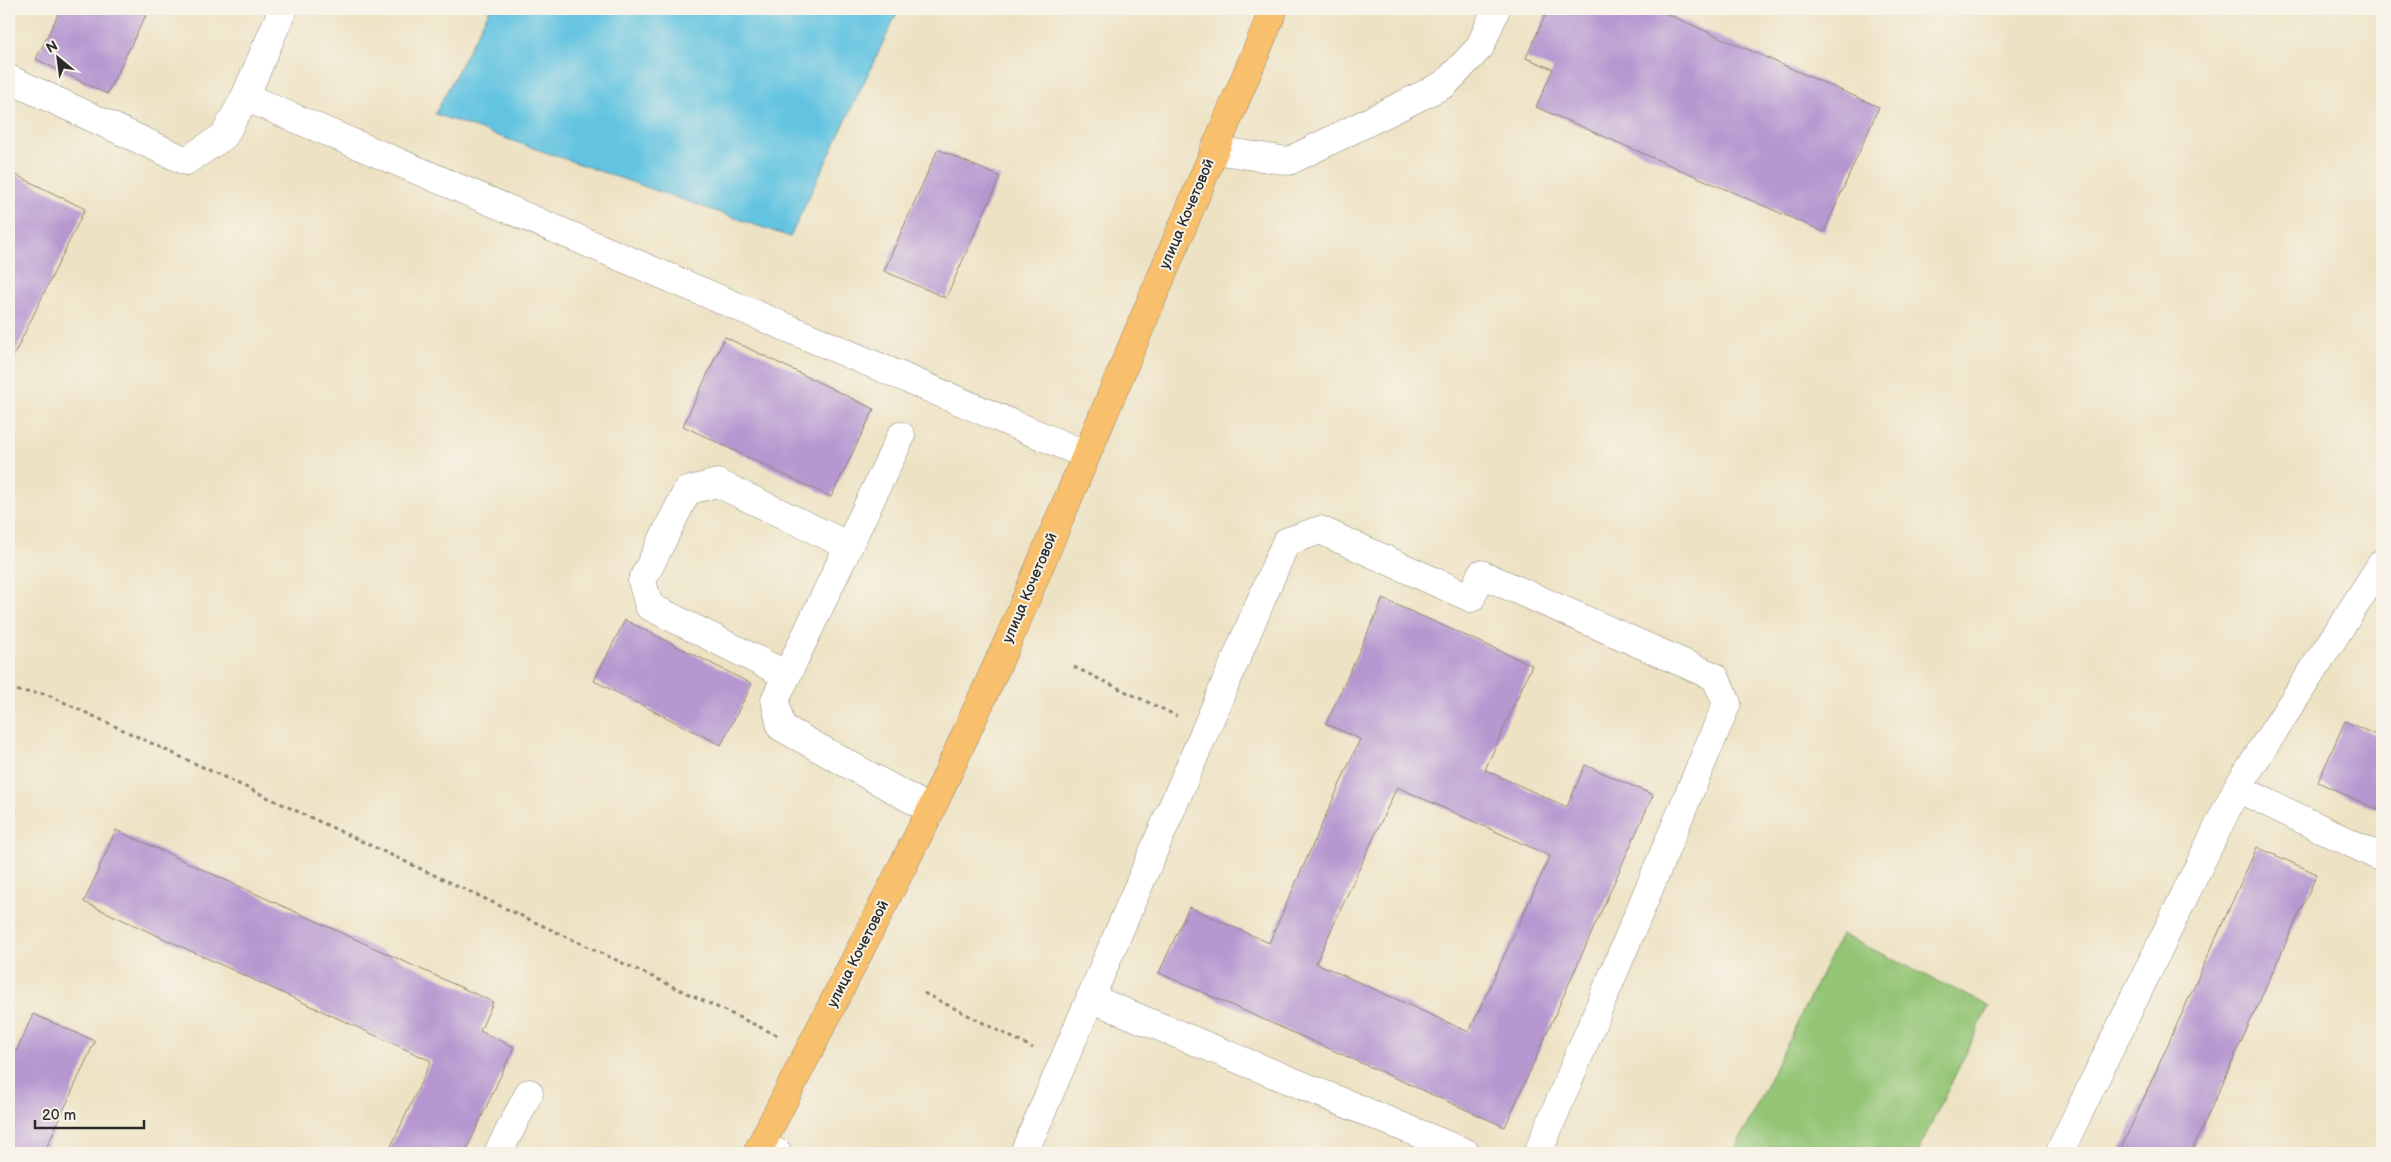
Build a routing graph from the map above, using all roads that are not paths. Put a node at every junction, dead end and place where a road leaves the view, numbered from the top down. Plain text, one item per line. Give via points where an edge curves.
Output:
1 (283, 9) edge
2 (1274, 9) edge
3 (1496, 9) edge
4 (9, 79) edge
5 (244, 97) junction
6 (1214, 150) junction
7 (901, 436) dead end
8 (1086, 455) junction
9 (849, 546) junction
10 (2382, 563) edge
11 (787, 675) junction
12 (2237, 788) junction
13 (931, 810) junction
14 (2382, 858) edge
15 (1090, 998) junction
16 (529, 1093) dead end
17 (765, 1151) edge
18 (498, 1153) edge
19 (1024, 1153) edge
20 (1466, 1153) edge
21 (1538, 1153) edge
22 (2059, 1153) edge

1 - 5 lane
2 - 6 main road, улица Кочетовой
3 - 6 lane via 1480,47 1445,84 1289,161
4 - 5 lane via 186,161 224,136
5 - 8 lane
6 - 8 main road, улица Кочетовой
7 - 9 lane
8 - 13 main road, улица Кочетовой via 1009,639
9 - 11 lane
9 - 11 lane via 717,482 687,491 642,582 650,606
10 - 12 lane
11 - 13 lane via 775,700 781,727
12 - 14 lane
12 - 22 lane
13 - 17 main road, улица Кочетовой via 809,1050
15 - 19 lane
15 - 20 lane
15 - 21 lane via 1286,542 1320,530 1471,598 1481,574 1714,677 1727,703
16 - 18 lane

